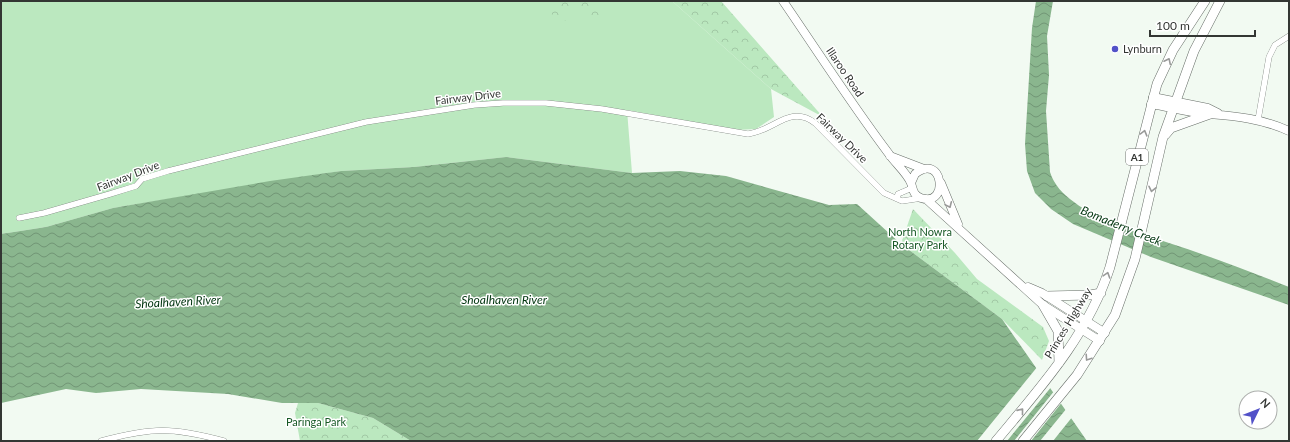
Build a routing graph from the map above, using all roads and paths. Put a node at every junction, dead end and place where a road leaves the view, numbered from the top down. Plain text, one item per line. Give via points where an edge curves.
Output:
1 (783, 1) edge
2 (1205, 1) edge
3 (1220, 1) edge
4 (1289, 36) edge
5 (1152, 100) junction
6 (1175, 105) junction
7 (1214, 114) junction
8 (1258, 120) junction
9 (1289, 131) edge
10 (1163, 137) junction
11 (890, 155) junction
12 (924, 169) junction
13 (941, 183) junction
14 (911, 186) junction
15 (897, 198) junction
16 (924, 198) junction
17 (19, 218) dead end
18 (959, 227) junction
19 (1023, 286) junction
20 (1101, 293) junction
21 (1047, 296) junction
22 (1043, 305) junction
23 (1086, 321) junction
24 (1081, 329) junction
25 (1102, 337) junction
26 (1059, 363) junction
27 (101, 441) edge
28 (224, 441) edge
29 (996, 441) edge
30 (1023, 441) edge

1 - 11 main road, Illaroo Road
5 -> 2 highway, Princes Highway / A1 via 1173,50
3 - 6 highway, A1 via 1194,51
4 - 8 street via 1275,45 1268,57
5 - 6 main road
20 -> 5 highway, Princes Highway / A1
6 - 7 main road
6 - 10 highway, A1
7 - 8 main road
7 - 10 highway via 1171,128
8 - 9 main road
10 -> 25 highway, A1 via 1135,259 1115,315
11 - 12 main road, Illaroo Road
11 - 14 main road, Illaroo Road
12 - 13 main road, Illaroo Road via 934,171
12 - 14 main road via 915,174
13 - 16 main road via 935,196
13 -> 18 main road, Illaroo Road
14 - 15 street via 898,194
14 - 16 main road, Illaroo Road via 914,193
15 - 16 street, Fairway Drive via 902,201
15 - 17 street, Fairway Drive via 884,193 804,117 792,116 764,130 748,134 602,109 523,102 474,105 326,130 142,179 136,186
16 - 18 main road, Illaroo Road
18 - 19 main road, Illaroo Road via 996,264
19 - 21 main road, Illaroo Road
19 - 22 main road, Illaroo Road
20 - 21 highway
20 - 23 highway, Princes Highway / A1
21 - 23 main road, Illaroo Road
22 - 24 main road, Illaroo Road
22 - 26 highway via 1058,331
23 - 24 highway, Princes Highway / A1
23 - 25 main road, Illaroo Road
24 - 25 main road, Illaroo Road
24 - 26 highway, Princes Highway / A1
25 -> 30 highway, A1
29 -> 26 highway, Princes Highway / A1
27 - 28 street via 137,431 159,430 174,430

